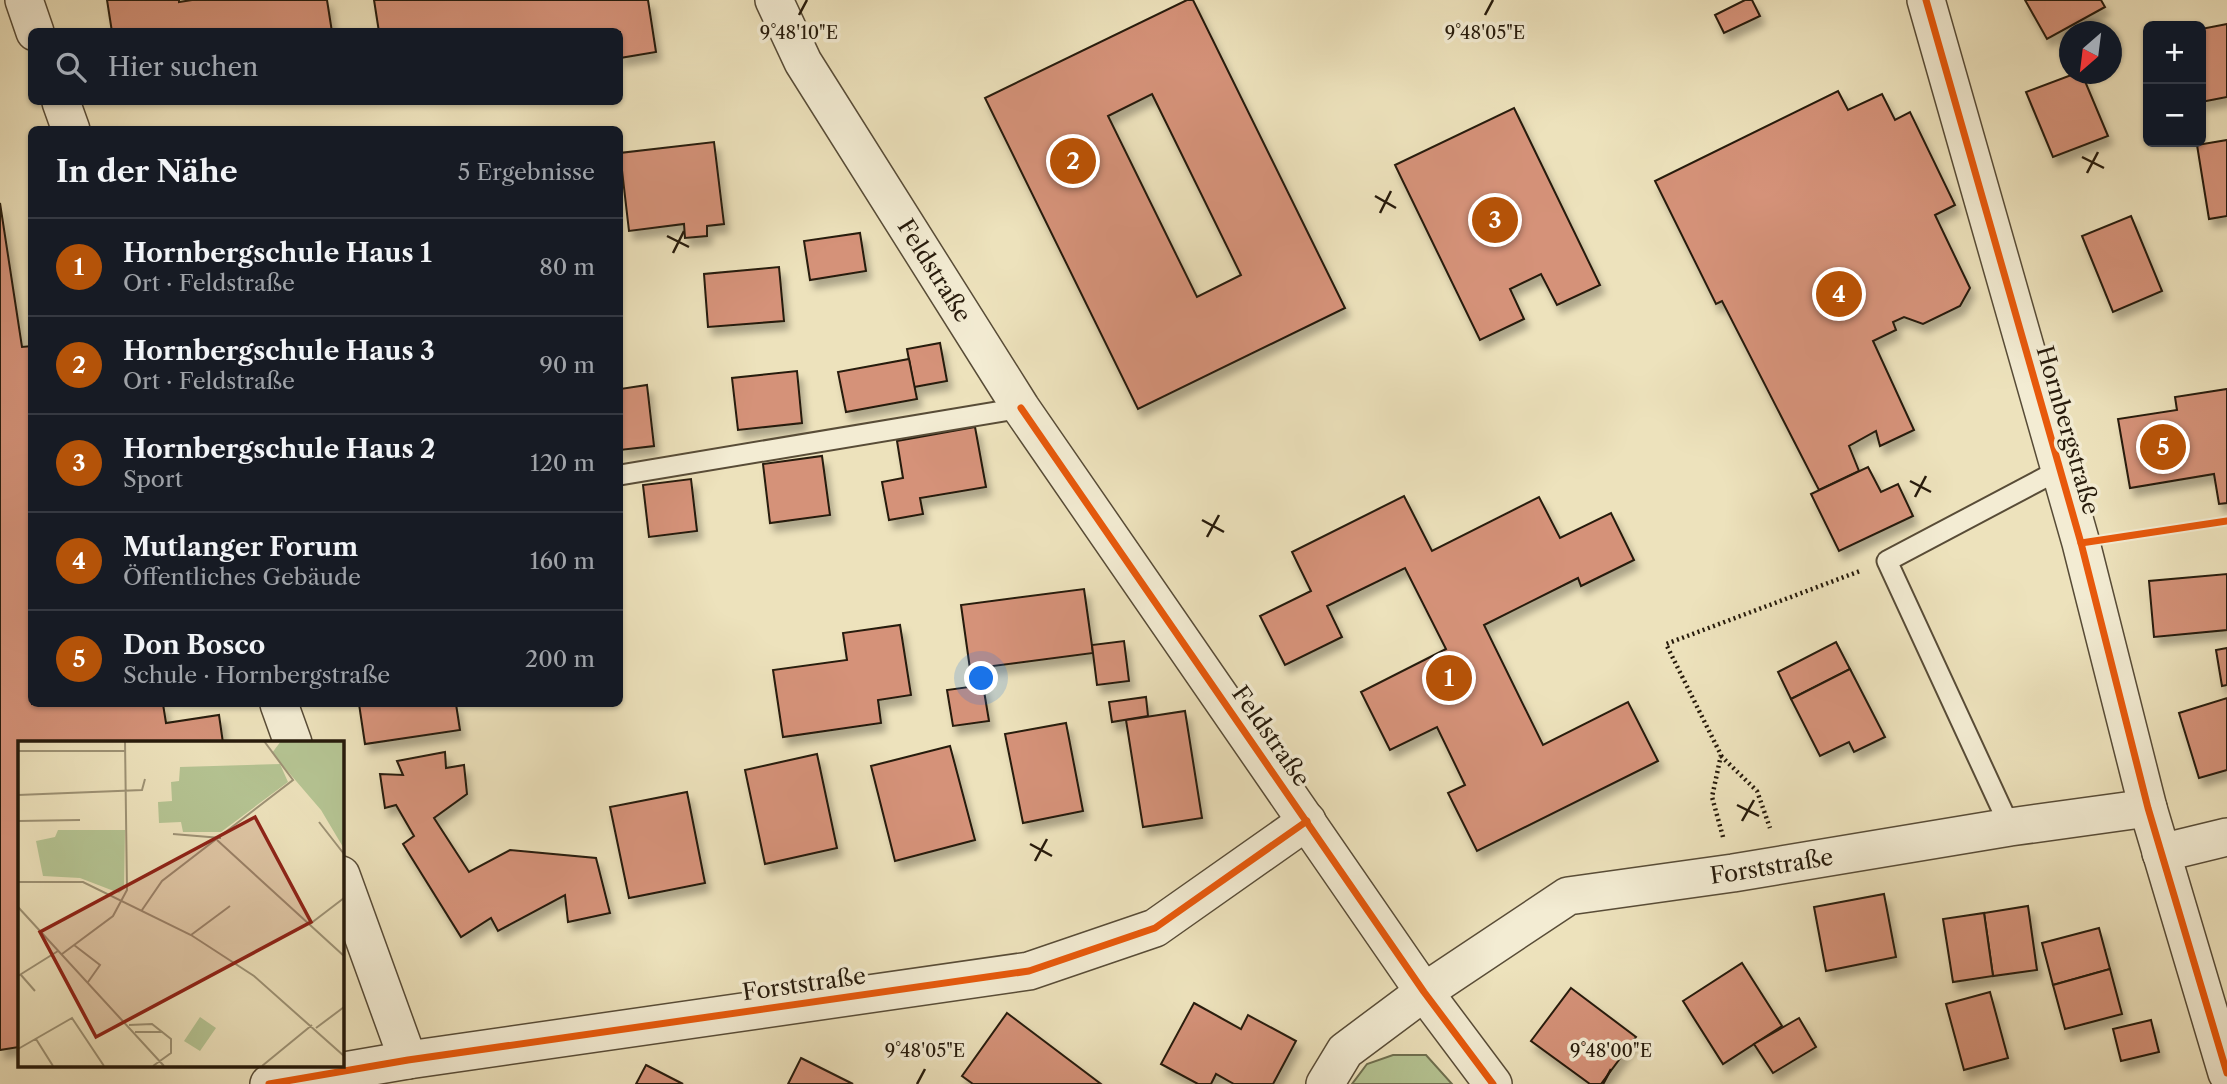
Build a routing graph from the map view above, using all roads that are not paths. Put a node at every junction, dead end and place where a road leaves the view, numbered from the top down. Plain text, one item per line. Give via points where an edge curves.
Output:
1 (24, 0) edge
2 (774, 0) edge
3 (1926, 0) edge
4 (34, 28) edge
5 (62, 105) edge
6 (70, 126) edge
7 (1021, 408) junction
8 (2059, 470) junction
9 (623, 474) edge
10 (280, 707) edge
11 (292, 741) edge
12 (2148, 808) junction
13 (1307, 821) junction
14 (2010, 827) junction
15 (2227, 837) edge
16 (2161, 853) junction
17 (343, 881) edge
18 (1424, 992) junction
19 (408, 1060) junction
20 (2227, 1073) edge
21 (372, 1075) edge
22 (269, 1084) edge
23 (1325, 1084) edge
24 (1493, 1084) edge

1 - 4 street
2 - 7 street, Feldstraße via 803,62
3 - 8 street, Hornbergstraße
5 - 6 street
7 - 9 lane
7 - 13 street, Feldstraße
8 - 12 street, Hornbergstraße
8 - 14 lane via 1886,561
10 - 11 street
12 - 14 street, Forststraße
12 - 16 street, Hornbergstraße
13 - 18 street, Feldstraße
13 - 19 street, Forststraße via 1155,928 1029,971
14 - 18 street, Forststraße via 1569,896
15 - 16 street
16 - 20 street, Hornbergstraße
17 - 19 street
18 - 23 street, Forststraße via 1345,1051
18 - 24 street, Feldstraße
19 - 21 street, Forststraße
21 - 22 street, Forststraße

